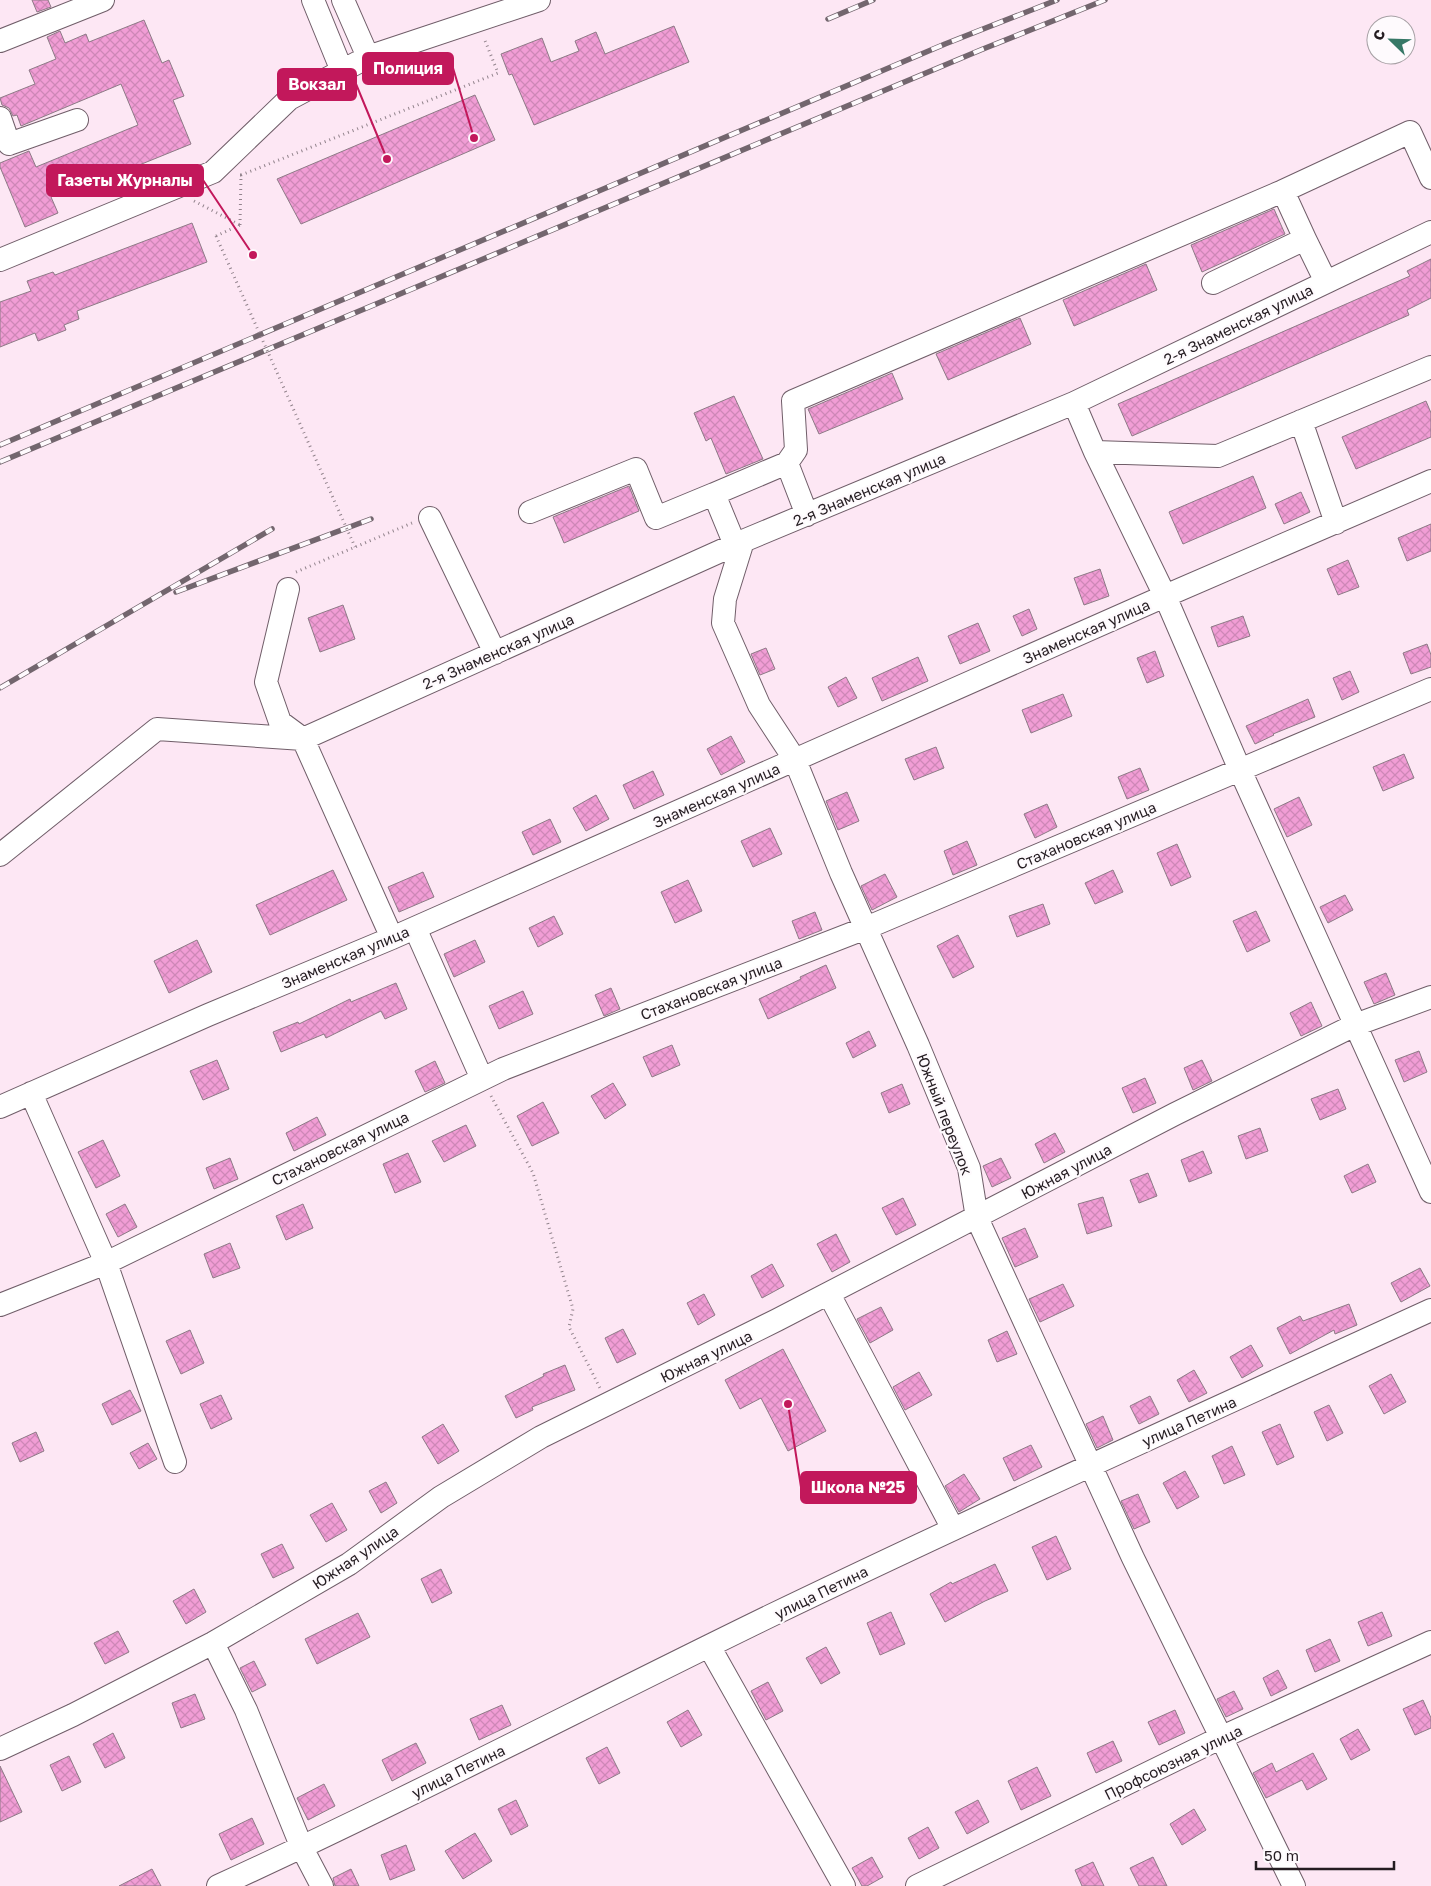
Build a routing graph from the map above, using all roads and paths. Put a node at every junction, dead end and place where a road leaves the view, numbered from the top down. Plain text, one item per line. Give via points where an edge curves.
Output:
1 (103, 0) edge
2 (313, 0) edge
3 (343, 0) edge
4 (539, 0) edge
5 (488, 12) edge
6 (0, 40) edge
7 (368, 57) junction
8 (342, 71) junction
9 (0, 118) edge
10 (77, 120) dead end
11 (241, 174) dead end
12 (1431, 178) edge
13 (1283, 191) junction
14 (190, 199) dead end
15 (1431, 232) edge
16 (1305, 239) junction
17 (0, 260) edge
18 (1326, 282) junction
19 (1213, 283) dead end
20 (1431, 367) edge
21 (1074, 403) junction
22 (1301, 421) junction
23 (1095, 452) junction
24 (787, 463) junction
25 (1431, 481) edge
26 (714, 494) junction
27 (530, 512) dead end
28 (807, 515) junction
29 (430, 518) dead end
30 (1336, 523) junction
31 (408, 524) dead end
32 (739, 543) junction
33 (355, 547) junction
34 (301, 570) dead end
35 (288, 589) dead end
36 (1165, 596) junction
37 (494, 653) junction
38 (1431, 689) edge
39 (303, 739) junction
40 (795, 760) junction
41 (1240, 770) junction
42 (0, 855) edge
43 (415, 928) junction
44 (866, 928) junction
45 (392, 938) junction
46 (1431, 997) edge
47 (1355, 1025) junction
48 (482, 1079) junction
49 (32, 1093) junction
50 (0, 1107) edge
51 (1431, 1192) edge
52 (977, 1218) junction
53 (106, 1263) junction
54 (829, 1294) junction
55 (0, 1305) edge
56 (1431, 1310) edge
57 (608, 1404) junction
58 (175, 1462) dead end
59 (1091, 1465) junction
60 (953, 1529) junction
61 (1431, 1642) edge
62 (213, 1643) junction
63 (710, 1646) junction
64 (1220, 1738) junction
65 (0, 1749) edge
66 (302, 1848) junction
67 (218, 1886) edge
68 (322, 1886) edge
69 (844, 1886) edge
70 (917, 1886) edge
71 (1294, 1886) edge

1 - 6 street
2 - 8 street
3 - 7 street
4 - 5 street
5 - 7 street
5 - 11 path via 498,73
7 - 8 street
8 - 17 street via 289,99 213,172
9 - 10 street via 9,144
12 - 13 street via 1410,132
13 - 16 street
13 - 24 street via 793,401 796,450
14 - 33 path, bridge via 240,224 216,236
15 - 18 street, 2-я Знаменская улица
16 - 18 street
16 - 19 street
18 - 21 street, 2-я Знаменская улица
20 - 22 street
21 - 23 street
21 - 28 street, 2-я Знаменская улица
22 - 23 street via 1218,456
22 - 30 street
23 - 36 street
24 - 26 street
24 - 28 street
25 - 30 street, Знаменская улица
26 - 27 street via 656,518 636,469
26 - 32 street
28 - 32 street, 2-я Знаменская улица
29 - 37 street
30 - 36 street, Знаменская улица
31 - 33 path
32 - 37 street, 2-я Знаменская улица
32 - 40 street, Южный переулок via 725,599 723,623 759,705
33 - 34 path
35 - 39 street via 266,682 280,722
36 - 40 street, Знаменская улица
36 - 41 street
37 - 39 street, 2-я Знаменская улица
38 - 41 street, Стахановская улица
39 - 42 street via 157,728
39 - 45 street
40 - 43 street, Знаменская улица
40 - 44 street, Южный переулок
41 - 44 street, Стахановская улица
41 - 47 street
43 - 45 street, Знаменская улица
43 - 48 street
44 - 48 street, Стахановская улица
44 - 52 street, Южный переулок via 969,1168
45 - 49 street, Знаменская улица
46 - 47 street, Южная улица
47 - 51 street
47 - 52 street, Южная улица via 1175,1114
48 - 53 street, Стахановская улица
48 - 57 path via 533,1173 573,1309 569,1327
49 - 50 street, Знаменская улица
49 - 53 street
52 - 54 street, Южная улица
52 - 59 street, Южный переулок
53 - 55 street, Стахановская улица
53 - 58 street
54 - 57 street, Южная улица
54 - 60 street
56 - 59 street, улица Петина
57 - 62 street, Южная улица via 541,1438 441,1497 349,1564
59 - 60 street, улица Петина
59 - 64 street, Южный переулок
60 - 63 street, улица Петина
61 - 64 street, Профсоюзная улица
62 - 65 street, Южная улица
62 - 66 street via 246,1710
63 - 66 street, улица Петина
63 - 69 street
64 - 70 street, Профсоюзная улица
64 - 71 street, Южный переулок
66 - 67 street, улица Петина
66 - 68 street

